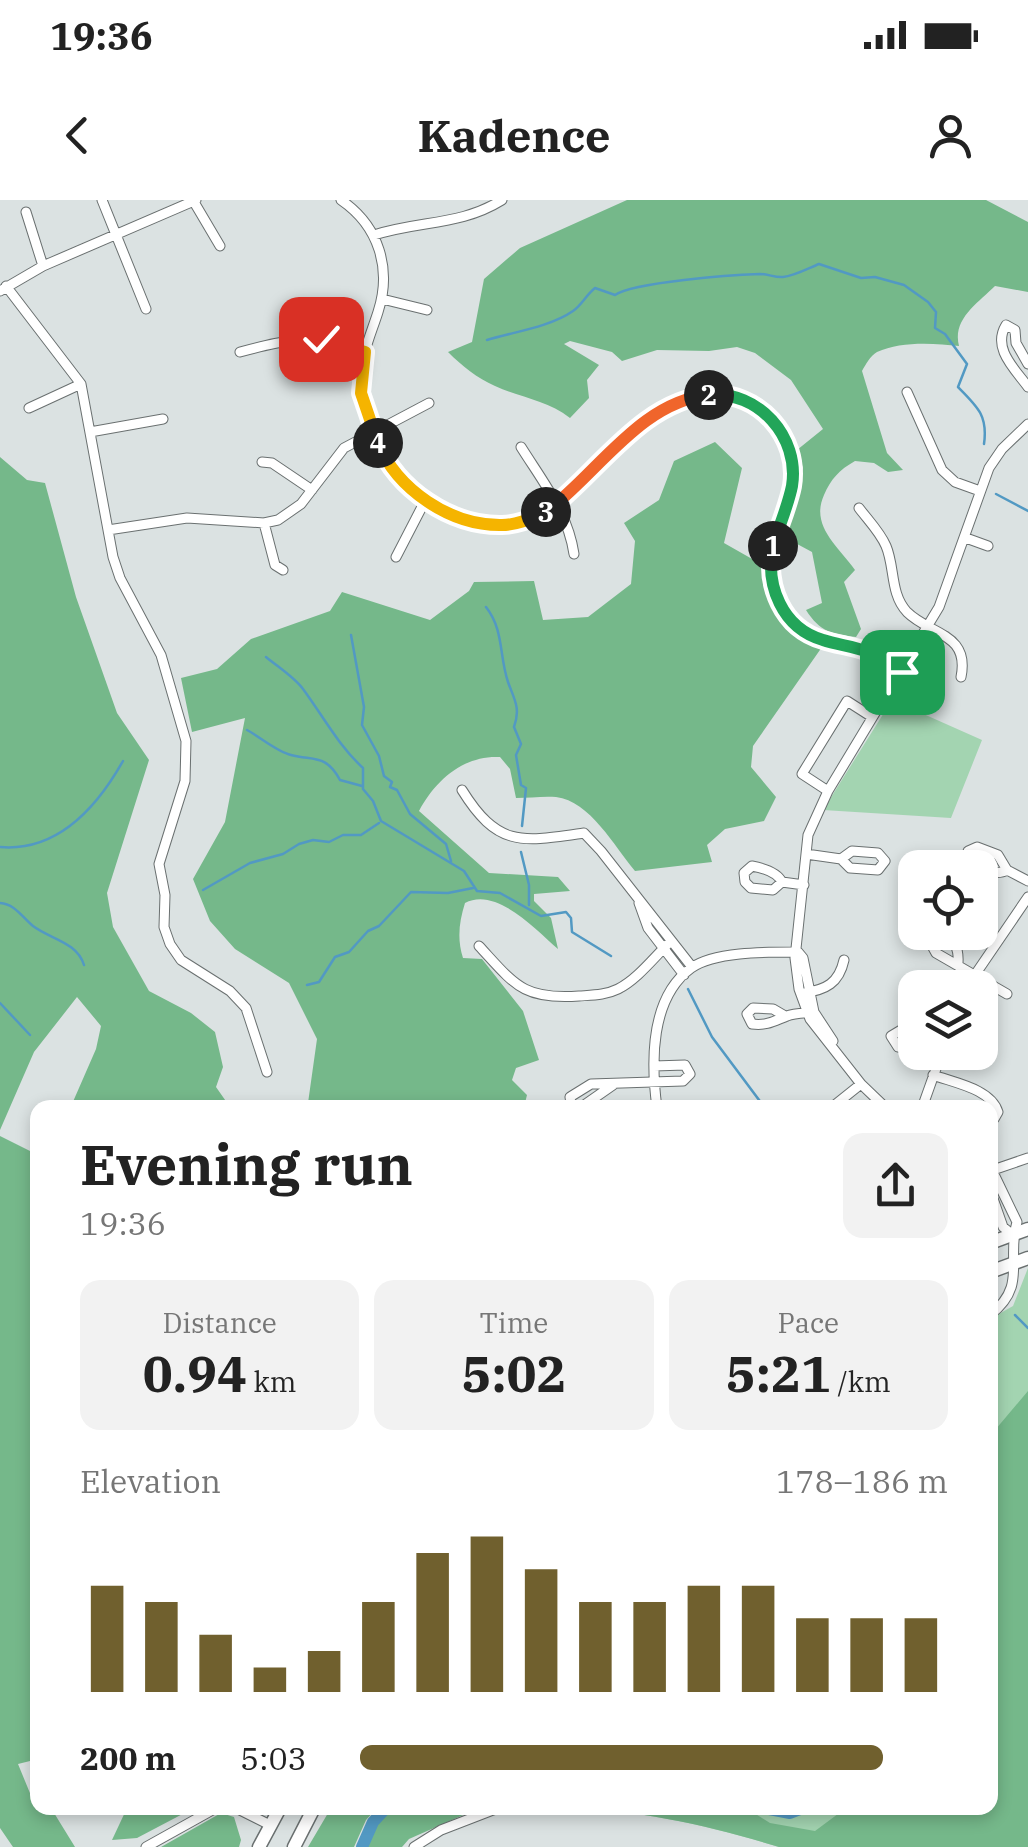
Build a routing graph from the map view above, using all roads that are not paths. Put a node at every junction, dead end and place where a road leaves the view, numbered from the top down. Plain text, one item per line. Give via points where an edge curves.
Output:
1 (102, 200) edge
2 (341, 200) edge
3 (502, 200) edge
4 (195, 201) edge
5 (26, 212) dead end
6 (374, 235) junction
7 (116, 236) junction
8 (220, 246) dead end
9 (43, 266) junction
10 (3, 289) edge
11 (382, 299) junction
12 (146, 309) dead end
13 (427, 310) dead end
14 (240, 352) dead end
15 (365, 352) junction
16 (1028, 364) edge
17 (81, 384) junction
18 (1028, 387) edge
19 (907, 392) dead end
20 (428, 403) dead end
21 (29, 408) dead end
22 (163, 420) dead end
23 (1026, 430) edge
24 (372, 431) junction
25 (90, 432) junction
26 (522, 448) dead end
27 (262, 462) dead end
28 (312, 490) junction
29 (980, 491) junction
30 (426, 499) junction
31 (557, 504) junction
32 (859, 508) dead end
33 (264, 524) junction
34 (108, 530) junction
35 (966, 538) junction
36 (988, 546) dead end
37 (574, 554) dead end
38 (396, 557) dead end
39 (283, 570) dead end
40 (929, 626) junction
41 (902, 672) junction
42 (961, 677) dead end
43 (872, 717) junction
44 (462, 790) dead end
45 (828, 791) junction
46 (806, 854) junction
47 (841, 858) dead end
48 (1007, 870) dead end
49 (1028, 881) edge
50 (782, 882) dead end
51 (804, 886) junction
52 (1028, 897) edge
53 (668, 944) junction
54 (479, 946) dead end
55 (798, 952) junction
56 (844, 960) dead end
57 (958, 963) dead end
58 (969, 970) edge
59 (976, 970) edge
60 (688, 971) junction
61 (998, 989) edge
62 (804, 992) junction
63 (1006, 994) dead end
64 (811, 1012) junction
65 (784, 1016) dead end
66 (654, 1066) junction
67 (935, 1070) edge
68 (267, 1072) dead end
69 (933, 1075) junction
70 (654, 1082) junction
71 (615, 1083) junction
72 (861, 1084) junction
73 (570, 1100) edge
74 (591, 1100) edge
75 (656, 1100) edge
76 (841, 1100) edge
77 (878, 1100) edge
78 (925, 1100) edge
79 (982, 1100) edge
80 (1028, 1158) edge
81 (998, 1167) edge
82 (998, 1184) edge
83 (998, 1211) edge
84 (1028, 1229) edge
85 (1013, 1235) junction
86 (998, 1240) edge
87 (1023, 1260) edge
88 (998, 1269) edge
89 (998, 1307) edge
90 (203, 1815) edge
91 (250, 1815) edge
92 (276, 1815) edge
93 (310, 1815) edge
94 (483, 1815) edge
95 (270, 1825) junction
96 (419, 1845) edge
97 (146, 1847) edge
98 (258, 1847) edge
99 (294, 1847) edge

1 - 7 street
2 - 6 street
3 - 6 street via 466,218
4 - 7 street
4 - 8 street
5 - 9 street
6 - 11 street via 384,269
7 - 9 street
7 - 12 street
9 - 10 street
10 - 17 street
11 - 13 street
11 - 15 street
14 - 15 street via 302,338
15 - 24 street via 361,393
16 - 18 street via 1015,330 1006,325 1001,346
17 - 21 street
17 - 25 street
19 - 29 street via 942,470
20 - 24 street
22 - 25 street
23 - 29 street via 1002,448
24 - 28 street via 344,448
24 - 30 street via 396,476
25 - 34 street
26 - 31 street
27 - 28 street
28 - 33 street via 291,512
29 - 35 street
30 - 31 street via 449,513 502,525
30 - 38 street
31 - 37 street
31 - 41 street via 669,406 720,394 755,404 781,434 792,470 771,557 783,611 808,634 866,651
32 - 40 street via 887,547 899,601
33 - 34 street via 187,518
33 - 39 street
34 - 68 street via 120,578 168,673 186,742 185,781 159,864 164,926 181,960 246,1008
35 - 36 street
35 - 40 street
40 - 41 street
40 - 42 street via 959,649
41 - 43 street
43 - 45 street
43 - 45 street via 847,701 802,774
44 - 53 street via 489,826 515,839 584,834 637,896 648,928
45 - 46 street
46 - 47 street
46 - 51 street
48 - 49 street
50 - 51 street
51 - 55 street
52 - 59 street
53 - 54 street via 616,990 550,998 510,980
53 - 60 street
55 - 60 street via 758,952
55 - 62 street
56 - 62 street via 834,983
57 - 58 street
60 - 66 street via 662,1014
61 - 63 street
62 - 64 street
64 - 65 street
64 - 72 street
66 - 70 street
66 - 70 street via 685,1065 690,1074 682,1081
67 - 69 street
69 - 78 street
69 - 79 street
70 - 71 street
70 - 75 street
71 - 73 street via 586,1084
71 - 74 street
72 - 76 street
72 - 77 street
80 - 81 street
82 - 85 street via 1016,1222
83 - 85 street
84 - 85 highway
85 - 86 highway
85 - 87 street
87 - 88 highway
87 - 89 street via 1011,1294
90 - 97 street
91 - 95 street
92 - 95 highway
93 - 99 highway
94 - 96 street
95 - 98 highway

